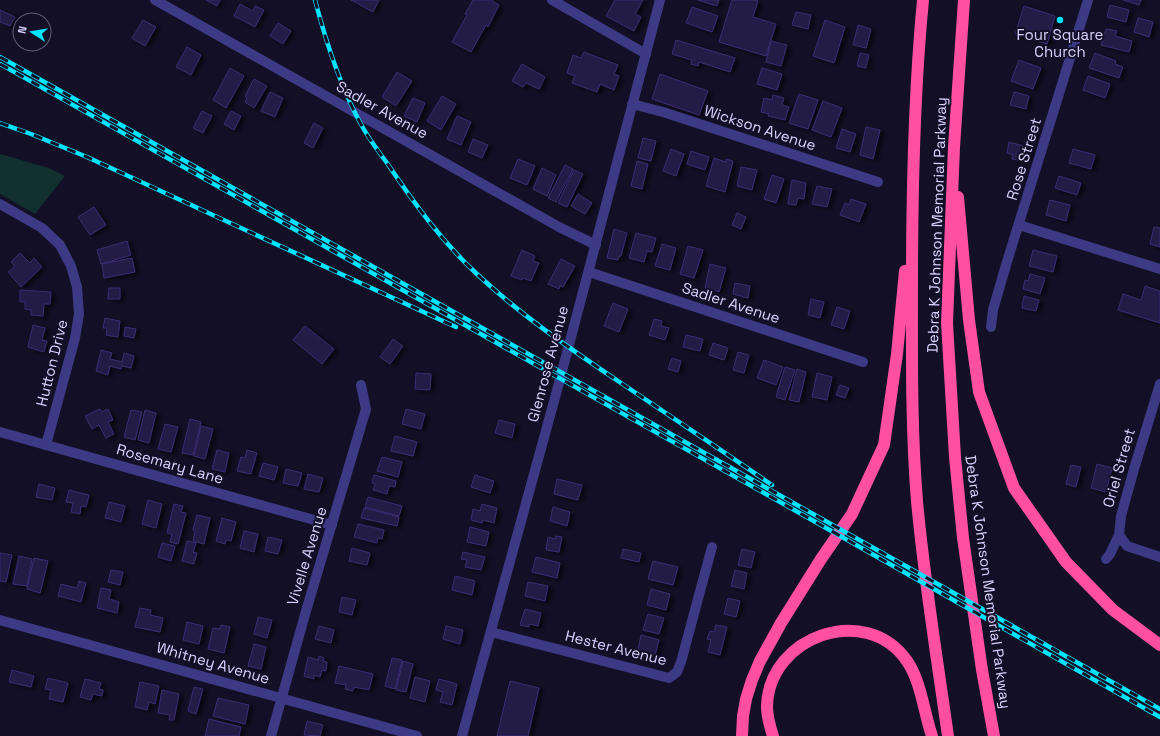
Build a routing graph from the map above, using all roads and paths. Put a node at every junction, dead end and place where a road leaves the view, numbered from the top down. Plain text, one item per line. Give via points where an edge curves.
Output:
1 (552, 0) edge
2 (660, 0) edge
3 (923, 0) edge
4 (964, 0) edge
5 (1088, 0) edge
6 (158, 1) edge
7 (646, 54) junction
8 (632, 104) junction
9 (954, 147) junction
10 (878, 182) dead end
11 (0, 204) edge
12 (912, 207) junction
13 (1019, 225) junction
14 (596, 245) junction
15 (1160, 269) edge
16 (589, 272) junction
17 (991, 327) dead end
18 (863, 362) dead end
19 (361, 384) dead end
20 (1160, 384) edge
21 (0, 432) edge
22 (46, 445) junction
23 (332, 525) junction
24 (1119, 535) junction
25 (712, 547) dead end
26 (1160, 557) edge
27 (1106, 559) dead end
28 (0, 620) edge
29 (490, 632) junction
30 (1160, 646) edge
31 (282, 698) junction
32 (271, 736) edge
33 (418, 736) edge
34 (462, 736) edge
35 (742, 736) edge
36 (773, 736) edge
37 (932, 736) edge
38 (948, 736) edge
39 (994, 736) edge

1 - 7 street
2 - 7 street, Glenrose Avenue
3 - 12 highway, Debra K Johnson Memorial Parkway via 918,48
4 - 9 highway, Debra K Johnson Memorial Parkway
5 - 13 street, Rose Street
6 - 14 street, Sadler Avenue via 559,227
7 - 8 street, Glenrose Avenue
8 - 10 street, Wickson Avenue
8 - 14 street, Glenrose Avenue
9 - 30 highway via 969,320 979,392 1014,488 1066,562 1113,610
9 - 39 highway, Debra K Johnson Memorial Parkway via 947,323 955,457 968,574
11 - 22 street, Hutton Drive via 42,228 60,245 71,266 77,287 80,314
12 - 35 highway via 897,354 884,445 852,514 821,559 760,661 746,699
12 - 38 highway, Debra K Johnson Memorial Parkway via 917,498 923,561
13 - 15 street
13 - 17 street, Rose Street via 993,310
14 - 16 street, Glenrose Avenue
16 - 18 street, Sadler Avenue
16 - 29 street, Glenrose Avenue
19 - 23 street, Vivelle Avenue via 366,409
20 - 24 street, Oriel Street via 1121,516
21 - 22 street, Rosemary Lane
22 - 23 street, Rosemary Lane
23 - 31 street, Vivelle Avenue
24 - 26 street via 1127,546
24 - 27 street, Oriel Street
25 - 29 street, Hester Avenue via 682,662 677,672 668,678
28 - 31 street, Whitney Avenue
29 - 34 street, Glenrose Avenue
31 - 32 street, Vivelle Avenue
31 - 33 street, Whitney Avenue
36 - 37 highway via 767,706 770,689 778,671 800,646 832,632 848,631 881,638 895,648 907,662 916,680

